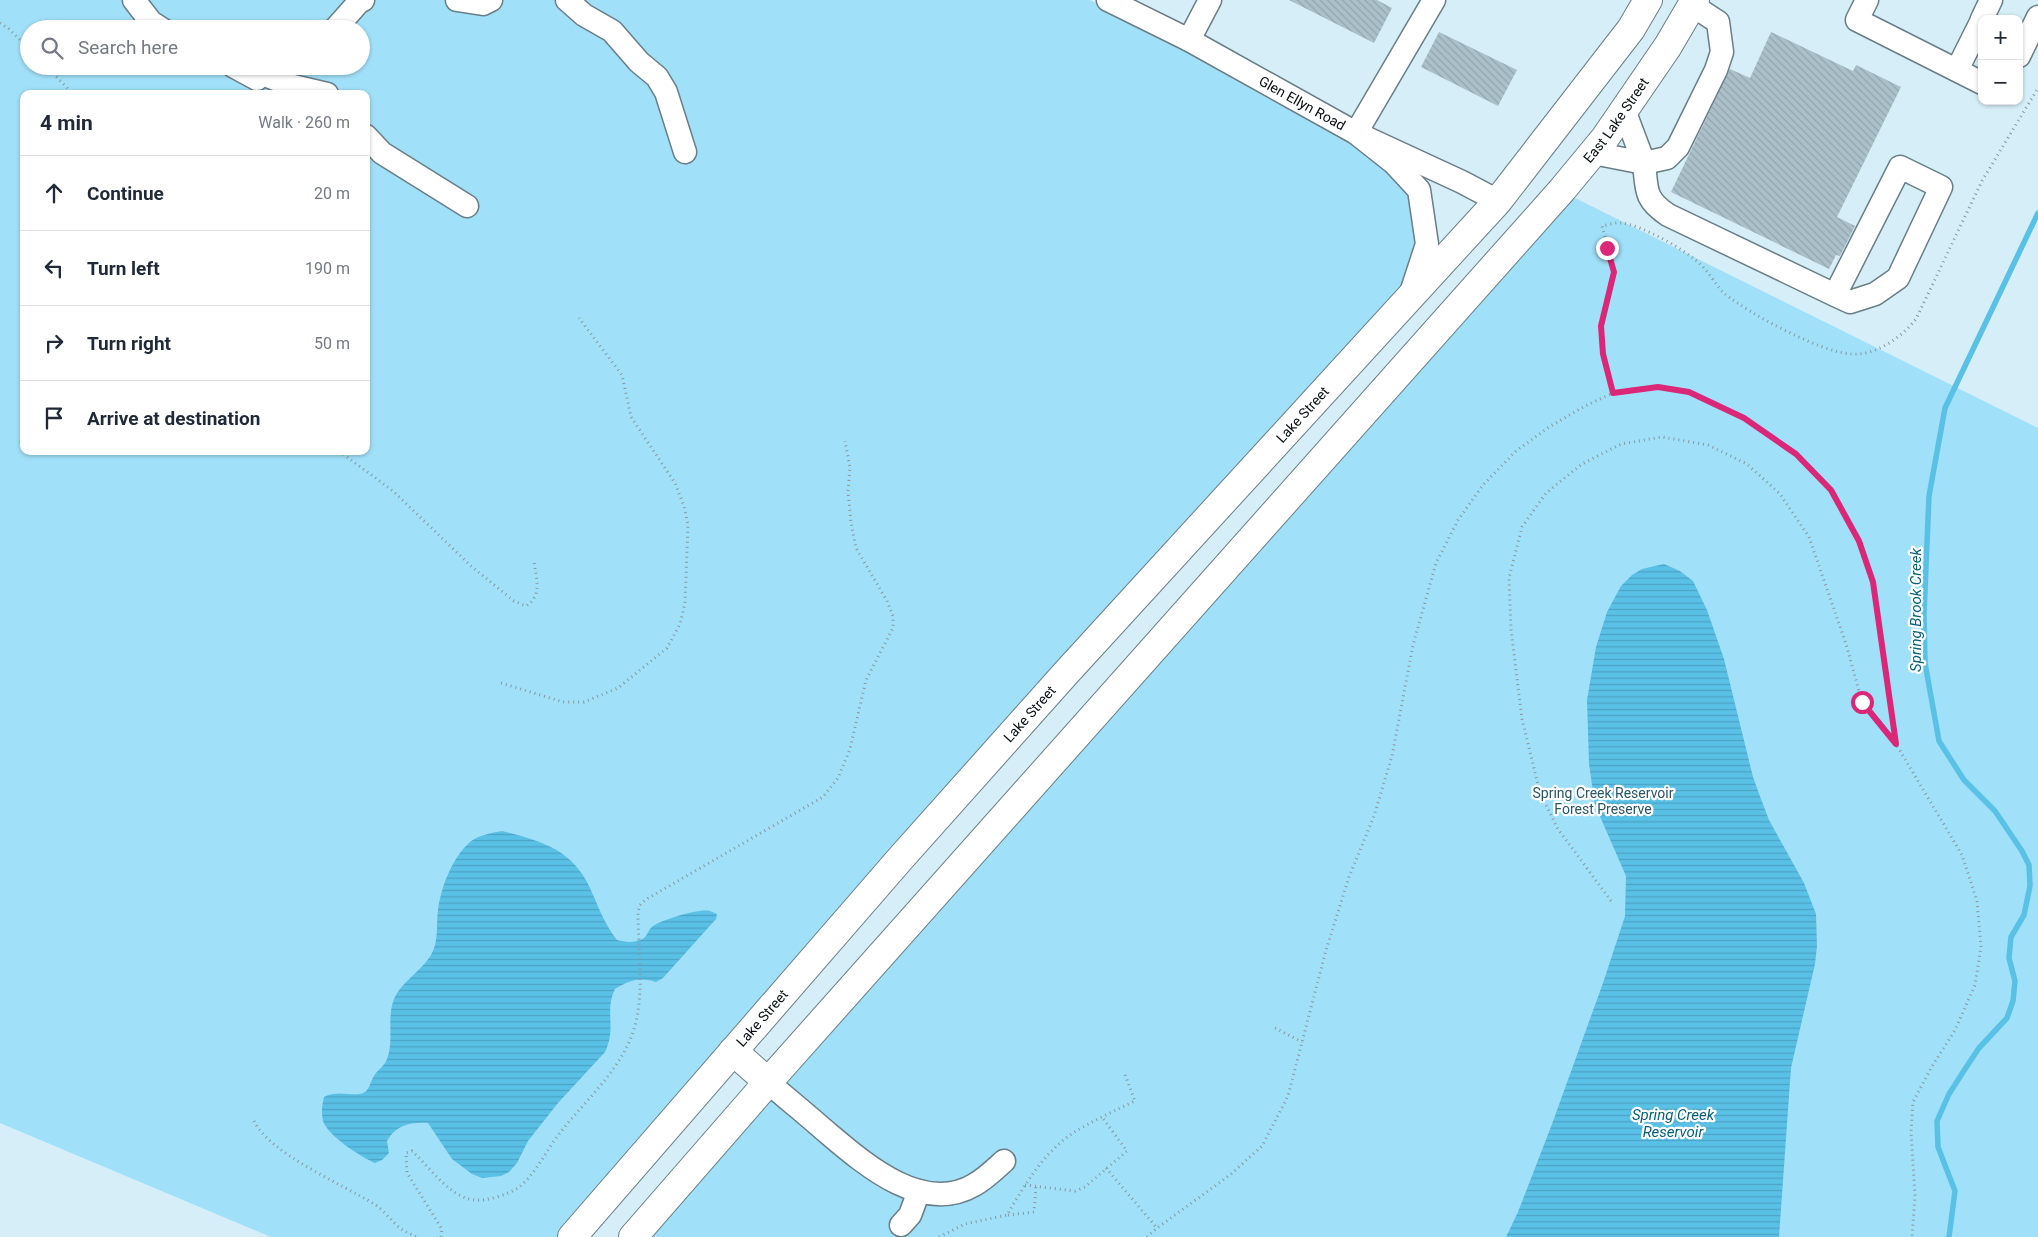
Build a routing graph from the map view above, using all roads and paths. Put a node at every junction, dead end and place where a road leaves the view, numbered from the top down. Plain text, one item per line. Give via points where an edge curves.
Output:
1 (134, 0) edge
2 (363, 0) edge
3 (457, 0) edge
4 (490, 0) edge
5 (568, 0) edge
6 (1108, 0) edge
7 (1210, 0) edge
8 (1434, 0) edge
9 (1648, 0) edge
10 (1867, 0) edge
11 (1991, 0) edge
12 (1693, 2) edge
13 (1984, 15) edge
14 (2038, 17) edge
15 (149, 20) edge
16 (343, 20) edge
17 (0, 23) edge
18 (1978, 27) edge
19 (20, 40) edge
20 (1189, 40) junction
21 (2023, 48) edge
22 (1957, 70) junction
23 (55, 75) edge
24 (250, 75) edge
25 (259, 75) edge
26 (272, 75) edge
27 (1978, 81) edge
28 (69, 90) edge
29 (310, 90) edge
30 (1624, 110) junction
31 (1356, 133) junction
32 (370, 140) edge
33 (685, 152) dead end
34 (1593, 153) junction
35 (1644, 163) junction
36 (1498, 201) junction
37 (467, 206) dead end
38 (1602, 226) dead end
39 (1523, 231) junction
40 (1835, 295) junction
41 (1409, 299) junction
42 (579, 318) dead end
43 (1613, 393) junction
44 (845, 440) dead end
45 (344, 455) edge
46 (534, 561) dead end
47 (502, 683) dead end
48 (1896, 744) junction
49 (1611, 901) dead end
50 (1275, 1028) dead end
51 (1302, 1042) junction
52 (733, 1051) junction
53 (1124, 1072) dead end
54 (768, 1082) junction
55 (1102, 1117) junction
56 (254, 1122) dead end
57 (1004, 1161) dead end
58 (1106, 1168) junction
59 (1025, 1185) junction
60 (1036, 1186) junction
61 (919, 1191) junction
62 (1007, 1215) junction
63 (901, 1225) dead end
64 (1156, 1228) junction
65 (417, 1237) edge
66 (442, 1237) edge
67 (572, 1237) edge
68 (633, 1237) edge
69 (939, 1237) edge
70 (1147, 1237) edge
71 (1912, 1237) edge

1 - 15 street
2 - 16 street
3 - 4 street via 483,4
5 - 33 street via 584,15 612,31 657,77 666,92
6 - 20 street, Glen Ellyn Road
7 - 20 street
8 - 31 street
9 - 36 main road via 1631,29
10 - 22 street via 1857,20
11 - 13 street
12 - 30 main road, East Lake Street via 1668,46
12 - 35 street via 1718,22 1722,52 1678,147 1667,158
14 - 21 street
17 - 19 path
18 - 22 street
20 - 31 street, Glen Ellyn Road
22 - 27 street
23 - 28 path
24 - 25 street via 257,79
26 - 29 street
30 - 34 main road, East Lake Street
30 - 35 street
31 - 36 street, Glen Ellyn Road
31 - 41 street via 1394,163 1419,190 1427,244
32 - 37 street via 382,153
34 - 35 street
34 - 39 main road, East Lake Street
35 - 40 street via 1647,191 1655,206 1668,215
36 - 39 main road
36 - 41 main road, Lake Street
38 - 43 path via 1614,272 1601,326 1603,354
39 - 54 main road
40 - 40 street via 1900,167 1941,187 1898,278 1875,294 1850,302
41 - 52 main road, Lake Street via 1066,673
42 - 47 path via 622,375 631,417 675,482 684,506 688,525 685,603 680,624 667,648 618,688 584,702 563,702
43 - 48 path via 1658,387 1689,392 1744,418 1796,454 1831,490 1859,541 1873,582
43 - 51 path via 1549,427 1516,451 1483,485 1458,520 1436,563 1413,645 1392,756 1326,950
44 - 66 path via 856,548 887,601 893,616 893,628 866,680 850,749 838,778 823,797 640,905 640,993 630,1041 619,1063 517,1188 476,1201 458,1195 412,1151 406,1153 407,1172 442,1229
45 - 46 path via 394,491 471,566 526,606 538,591
48 - 49 path via 1862,702 1810,537 1780,494 1747,464 1708,445 1662,437 1621,444 1582,464 1546,493 1522,527 1509,578 1510,629 1522,719 1540,793 1558,829
48 - 71 path via 1962,855 1977,901 1982,947 1974,985 1955,1030 1913,1102 1911,1132 1915,1196
50 - 51 path
51 - 64 path via 1288,1096 1262,1146 1230,1175
52 - 54 main road
52 - 67 main road, Lake Street
53 - 55 path via 1135,1101
54 - 61 street via 875,1170 894,1182
54 - 68 main road
55 - 58 path via 1127,1151
55 - 59 path via 1072,1134 1055,1149
56 - 65 path via 270,1142 329,1180 376,1205 401,1229
57 - 61 street via 973,1186 934,1194
58 - 60 path via 1076,1191
58 - 64 path
59 - 60 path
59 - 62 path
60 - 62 path via 1034,1212
61 - 63 street via 910,1215
62 - 69 path via 965,1224
64 - 70 path

